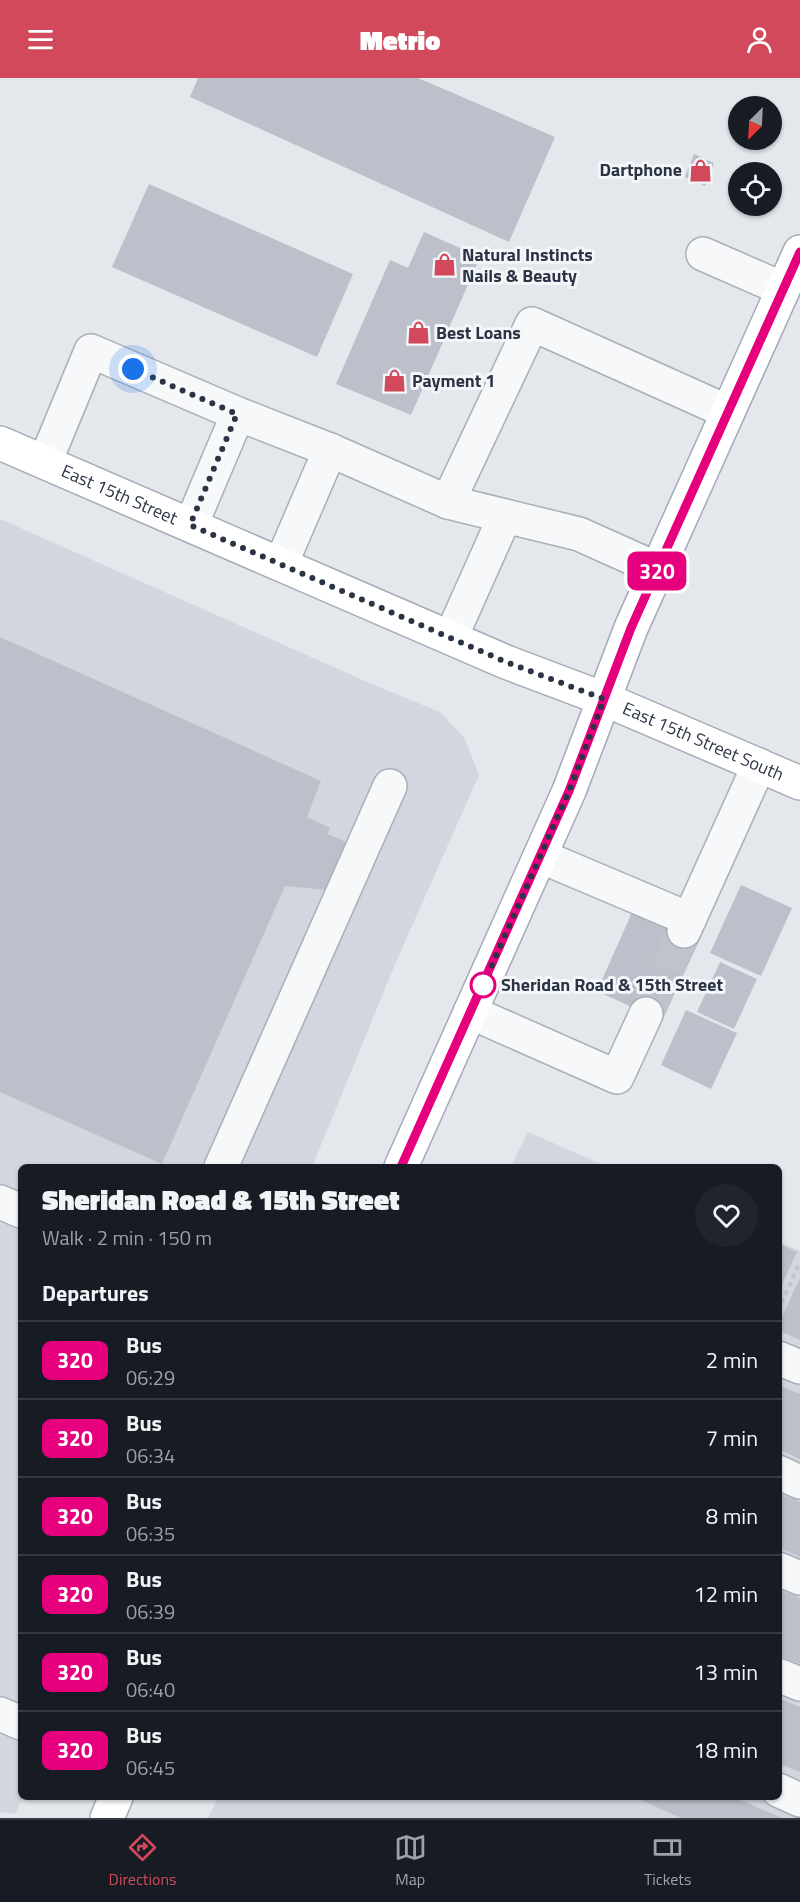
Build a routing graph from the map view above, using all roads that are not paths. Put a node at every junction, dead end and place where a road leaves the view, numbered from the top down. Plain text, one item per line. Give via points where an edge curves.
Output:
1 (703, 254) dead end
2 (795, 266) edge
3 (728, 412) junction
4 (237, 414) junction
5 (0, 443) edge
6 (330, 450) junction
7 (45, 462) junction
8 (448, 502) junction
9 (504, 516) junction
10 (190, 525) junction
11 (281, 564) junction
12 (657, 569) junction
13 (451, 637) junction
14 (604, 699) junction
15 (759, 765) junction
16 (800, 783) edge
17 (390, 786) dead end
18 (540, 856) junction
19 (470, 1012) junction
20 (646, 1014) tunnel mouth
21 (222, 1164) edge
22 (402, 1164) edge
23 (0, 1202) edge
24 (18, 1210) edge
25 (782, 1360) edge
26 (800, 1367) edge
27 (782, 1474) edge
28 (800, 1482) edge
29 (782, 1571) edge
30 (800, 1578) edge
31 (782, 1677) edge
32 (800, 1684) edge
33 (0, 1714) edge
34 (18, 1722) edge
35 (782, 1792) edge
36 (115, 1800) edge
37 (800, 1800) edge
38 (106, 1818) edge

1 - 2 lane
2 - 3 main road
3 - 8 lane via 532,324
3 - 12 main road
4 - 6 lane
4 - 7 lane via 92,351
4 - 10 lane
5 - 7 main road, East 15th Street
6 - 8 lane
6 - 11 lane
7 - 10 main road, East 15th Street
8 - 9 lane
9 - 12 lane via 579,534
9 - 13 lane
10 - 11 main road, East 15th Street
11 - 13 main road, East 15th Street
12 - 14 main road
13 - 14 main road, East 15th Street
14 - 15 main road, East 15th Street South
14 - 18 main road
15 - 16 main road, East 15th Street South
15 - 18 lane via 686,925
17 - 21 lane
18 - 19 main road
19 - 20 lane via 618,1077
19 - 22 main road
23 - 24 lane
25 - 26 lane
27 - 28 lane
29 - 30 lane
31 - 32 lane
33 - 34 lane
35 - 37 lane
36 - 38 main road

